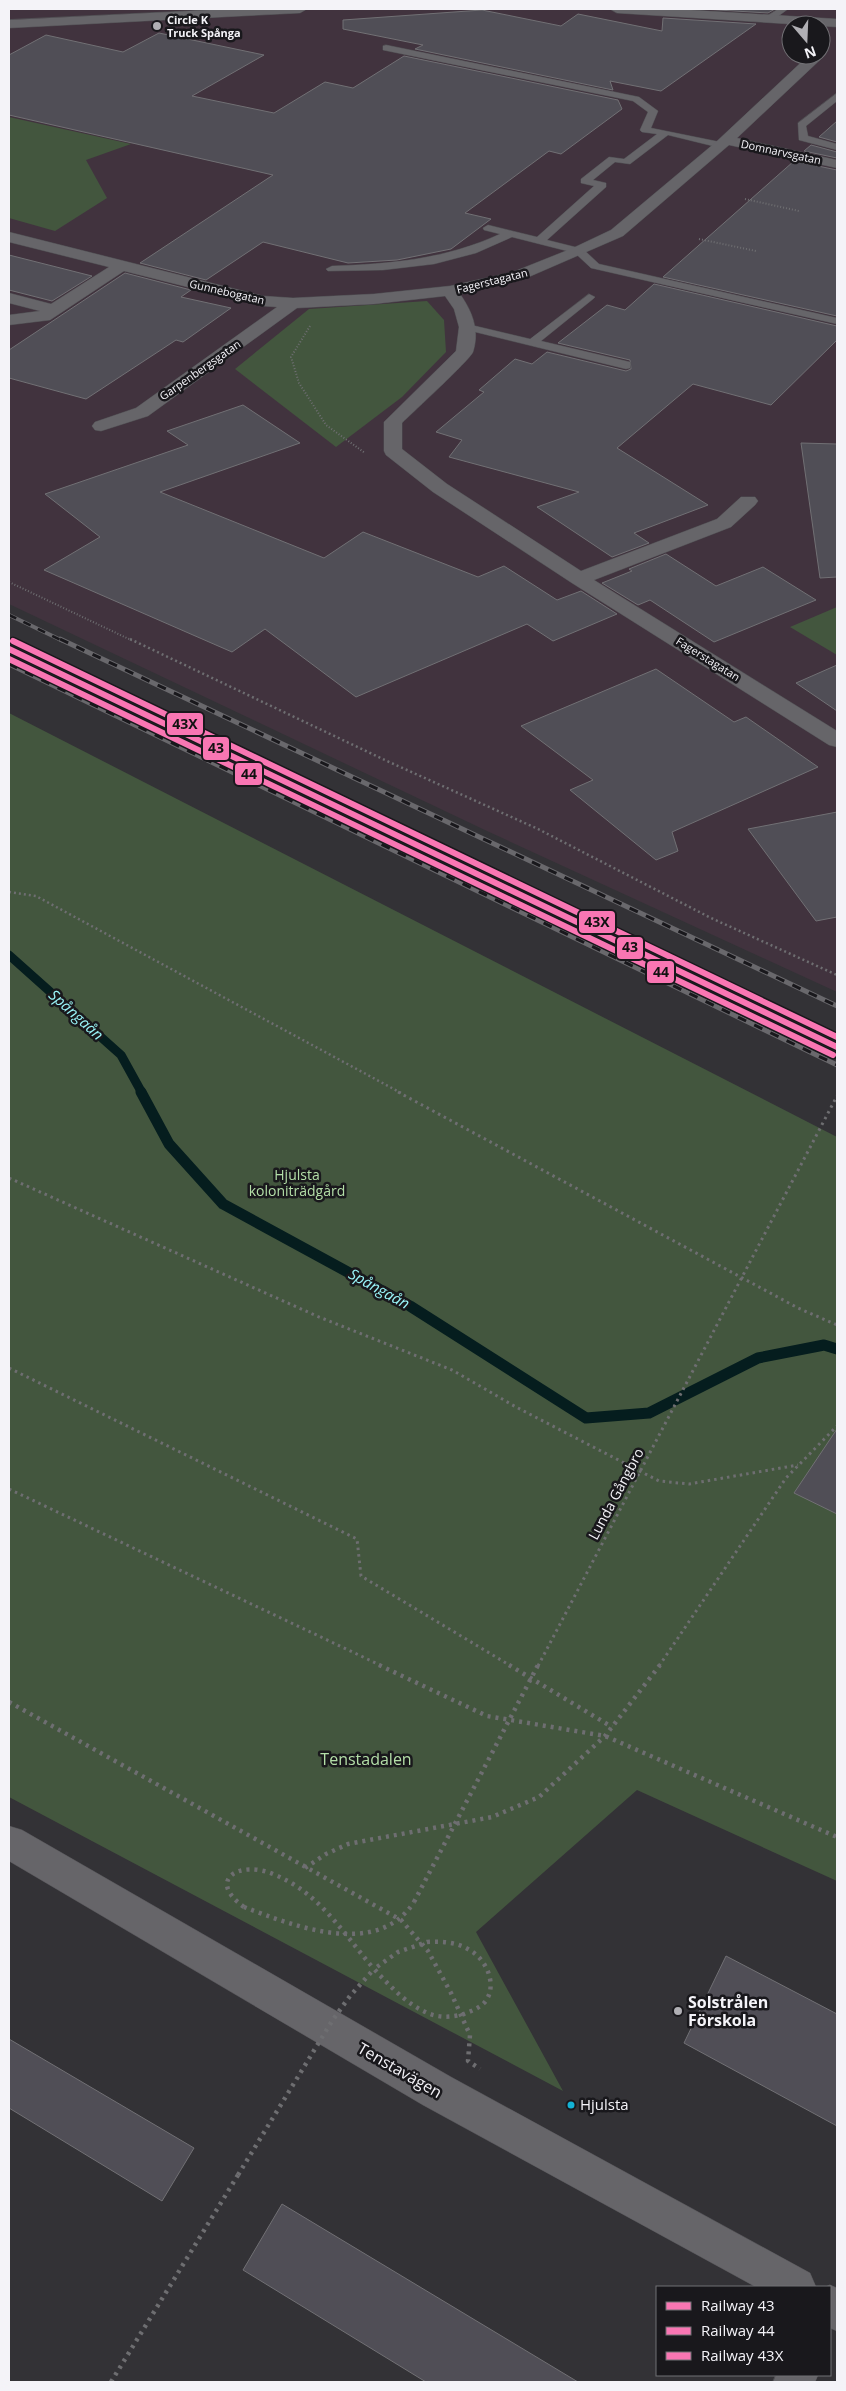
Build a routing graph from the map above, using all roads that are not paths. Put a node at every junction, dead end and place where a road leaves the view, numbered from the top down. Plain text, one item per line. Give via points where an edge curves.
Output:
1 (300, 9) edge
2 (617, 9) edge
3 (784, 9) edge
4 (707, 12) edge
5 (124, 13) edge
6 (770, 18) junction
7 (837, 23) edge
8 (9, 24) edge
9 (386, 48) dead end
10 (806, 65) edge
11 (837, 96) edge
12 (666, 132) junction
13 (722, 142) junction
14 (837, 147) edge
15 (837, 164) edge
16 (488, 228) dead end
17 (510, 234) junction
18 (9, 238) edge
19 (538, 242) junction
20 (579, 251) junction
21 (121, 266) junction
22 (332, 269) dead end
23 (450, 291) junction
24 (588, 297) dead end
25 (9, 298) edge
26 (293, 303) junction
27 (54, 310) junction
28 (9, 320) edge
29 (837, 321) edge
30 (468, 327) junction
31 (534, 342) junction
32 (626, 365) dead end
33 (101, 426) dead end
34 (748, 501) dead end
35 (578, 579) junction
36 (837, 740) edge
37 (9, 1842) edge
38 (794, 2286) edge

1 - 5 street
2 - 4 street
3 - 6 lane
4 - 6 street
5 - 8 street
6 - 7 street
9 - 12 lane via 636,99 653,111 646,130
10 - 13 street, Fagerstagatan
11 - 14 lane via 801,125 803,138
12 - 13 lane
12 - 19 lane via 626,162 613,159 585,181 602,185
13 - 15 street, Domnarvsgatan
13 - 20 street, Fagerstagatan via 617,233
16 - 17 lane
17 - 19 lane
17 - 22 lane via 468,252 430,261 386,268
18 - 21 street, Gunnebogatan
19 - 20 lane
20 - 23 street, Fagerstagatan via 518,276
20 - 29 lane via 594,266
21 - 26 street, Gunnebogatan via 263,301
21 - 27 street
23 - 26 street, Gunnebogatan
23 - 30 street, Fagerstagatan via 462,309
24 - 31 lane
25 - 27 street
26 - 33 street, Garpenbergsgatan via 142,412
27 - 28 street via 44,316
30 - 31 lane
30 - 35 street, Fagerstagatan via 464,352 393,422 394,451 440,488
31 - 32 lane
34 - 35 street via 724,523
35 - 36 street, Fagerstagatan
37 - 38 street, Tenstavägen via 436,2091

